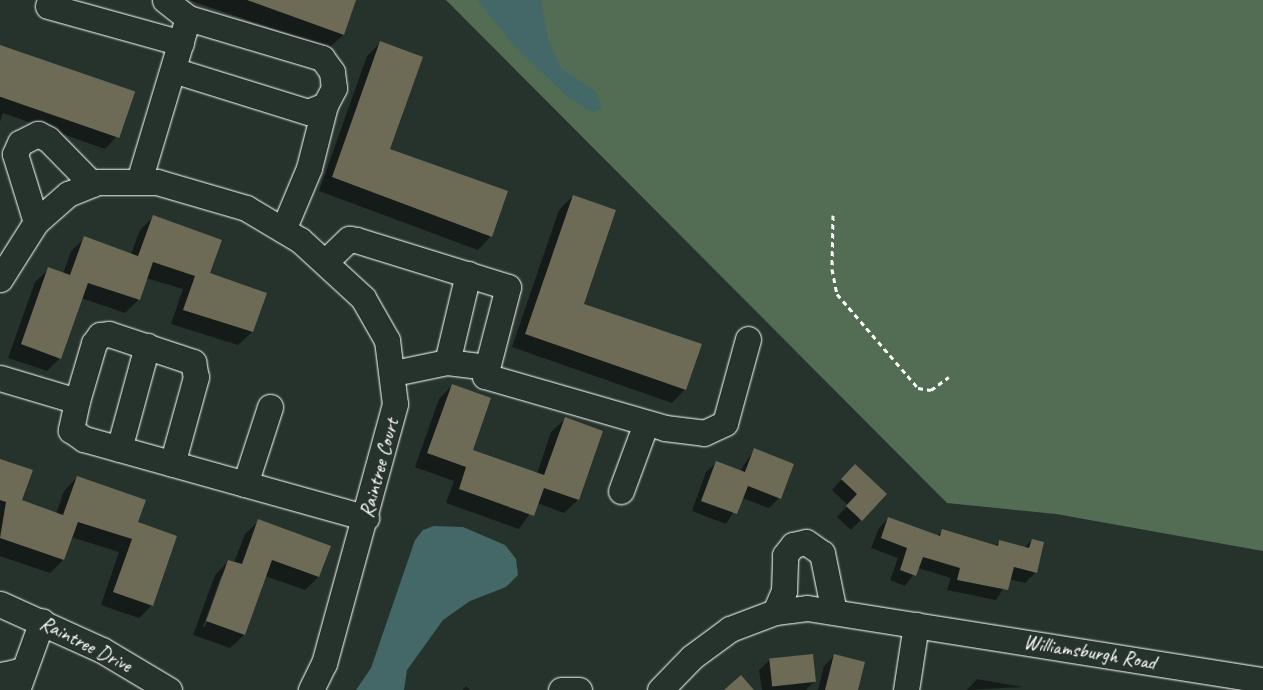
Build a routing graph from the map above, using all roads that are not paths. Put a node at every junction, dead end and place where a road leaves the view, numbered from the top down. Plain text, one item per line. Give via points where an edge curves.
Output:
1 (165, 0) edge
2 (48, 6) dead end
3 (188, 18) junction
4 (181, 43) junction
5 (172, 70) junction
6 (325, 105) junction
7 (139, 181) junction
8 (92, 184) junction
9 (36, 222) junction
10 (283, 230) junction
11 (326, 261) junction
12 (468, 274) junction
13 (0, 279) edge
14 (748, 338) dead end
15 (147, 346) junction
16 (447, 362) junction
17 (487, 367) junction
18 (394, 372) junction
19 (0, 378) edge
20 (77, 401) junction
21 (270, 407) dead end
22 (646, 423) junction
23 (119, 449) junction
24 (172, 464) junction
25 (244, 484) junction
26 (621, 491) dead end
27 (366, 518) junction
28 (0, 604) edge
29 (775, 612) junction
30 (834, 612) junction
31 (42, 621) junction
32 (916, 625) junction
33 (20, 680) edge
34 (1263, 680) edge
35 (0, 682) edge
36 (169, 690) edge
37 (311, 690) edge
38 (561, 690) edge
39 (579, 690) edge
40 (660, 690) edge
41 (906, 690) edge

1 - 3 street
2 - 4 street
3 - 4 street
3 - 6 street via 322,58 332,72 334,88
4 - 5 street
5 - 6 street via 308,112
5 - 7 street
6 - 10 street via 309,168
7 - 8 street, Raintree Court
7 - 10 street, Raintree Court via 217,197
8 - 9 street, Raintree Court via 68,194
8 - 9 street via 48,139 38,134 20,143 15,154
9 - 13 street, Raintree Court
10 - 11 street, Raintree Court
11 - 12 street via 348,239
11 - 18 street, Raintree Court via 363,298 376,318
12 - 16 street
12 - 17 street via 508,287
14 - 22 street via 725,423 704,433
15 - 20 street via 109,334 96,338
15 - 23 street
15 - 24 street via 187,358 196,370
16 - 17 street
16 - 18 street
17 - 22 street via 485,376
18 - 27 street, Raintree Court via 392,428
19 - 20 street
20 - 23 street via 71,423 75,434
21 - 25 street
22 - 26 street
23 - 24 street
24 - 25 street
25 - 27 street
27 - 37 street, Raintree Court via 324,663
28 - 31 street, Raintree Drive
29 - 30 street, Williamsburgh Road via 807,608
29 - 30 street via 784,592 785,556 793,545 806,542 822,553
29 - 40 street, Williamsburgh Road via 709,642
30 - 32 street, Williamsburgh Road
31 - 33 street
31 - 36 street, Raintree Drive via 102,650
32 - 34 street, Williamsburgh Road
32 - 41 street
33 - 35 street via 2,675
38 - 39 street

